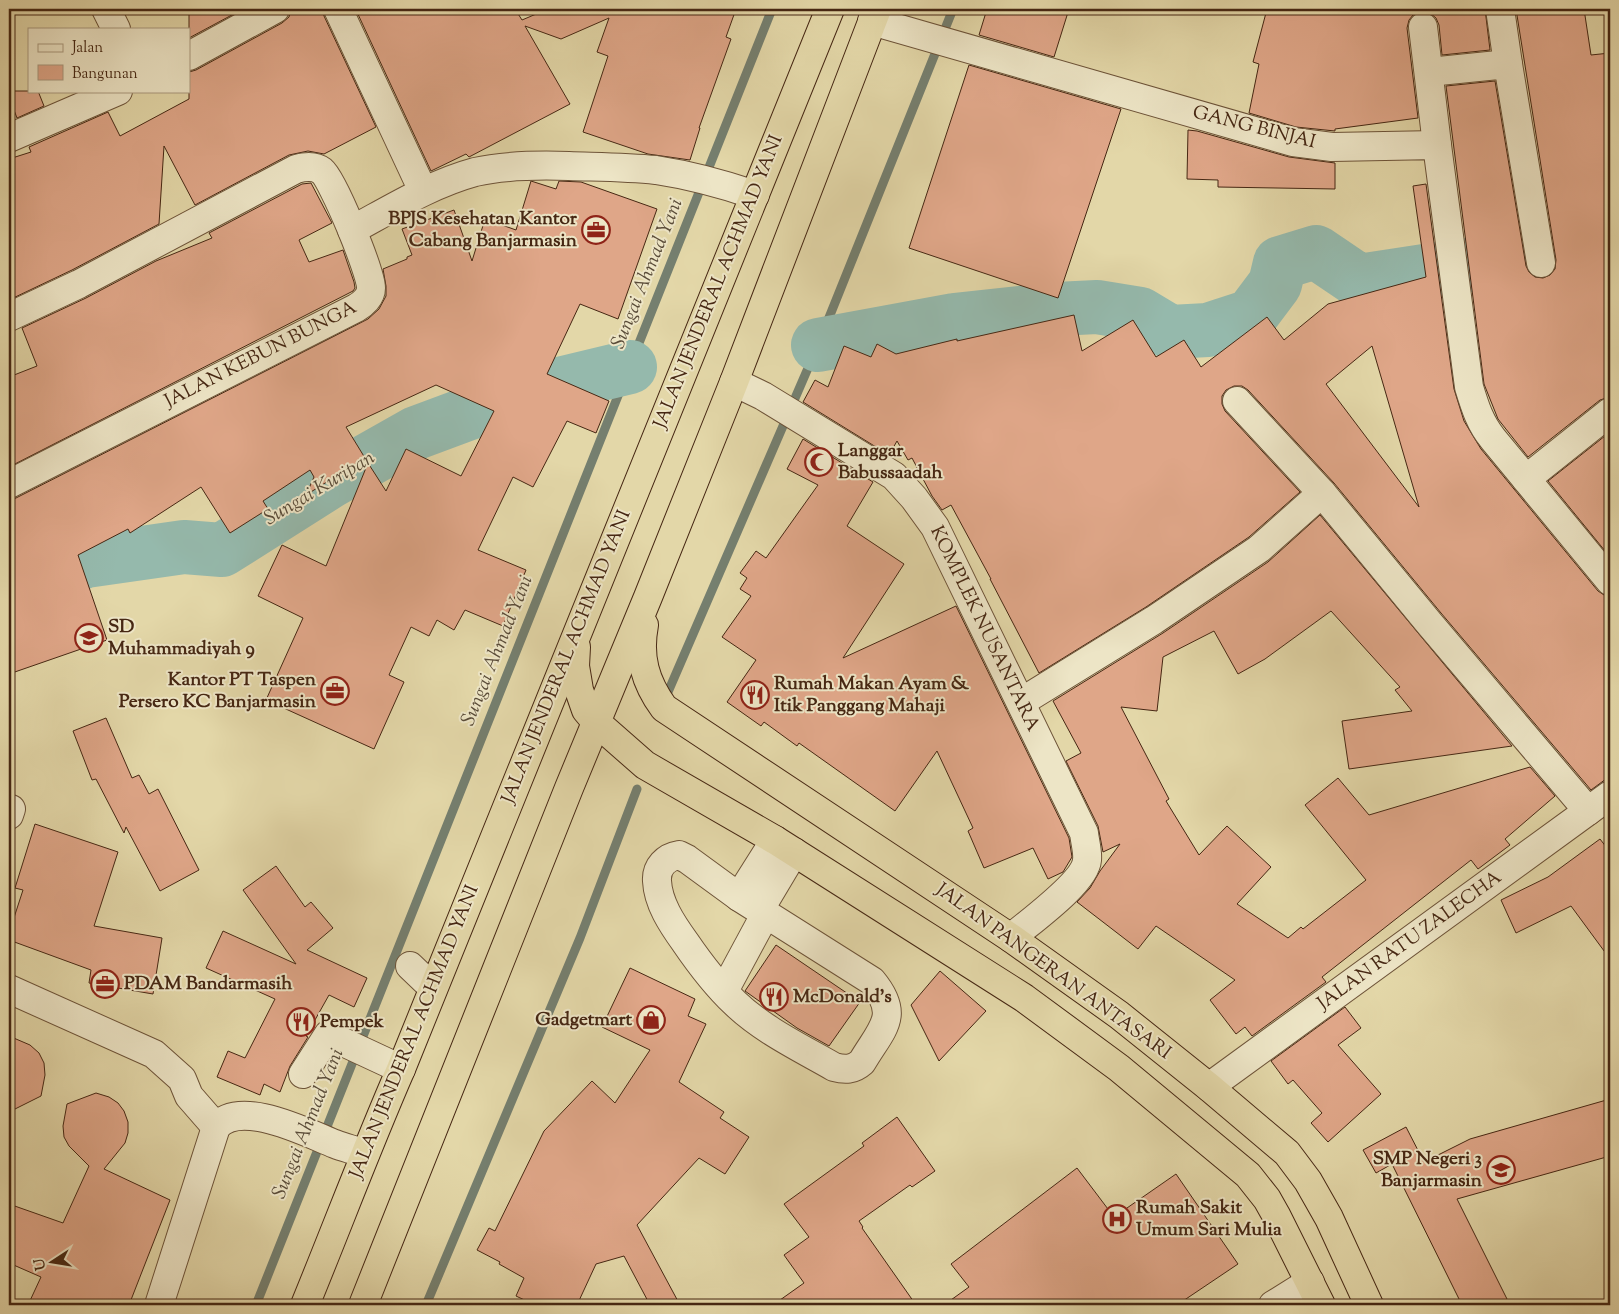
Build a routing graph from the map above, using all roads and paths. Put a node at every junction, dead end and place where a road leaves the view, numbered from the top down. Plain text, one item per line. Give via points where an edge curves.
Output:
1 (106, 9) edge
2 (275, 9) edge
3 (338, 9) edge
4 (830, 9) edge
5 (1500, 9) edge
6 (874, 15) edge
7 (1423, 27) dead end
8 (116, 28) edge
9 (190, 55) edge
10 (1508, 64) junction
11 (1429, 72) junction
12 (116, 92) edge
13 (9, 138) edge
14 (1438, 145) junction
15 (423, 191) junction
16 (755, 195) junction
17 (352, 230) junction
18 (1541, 263) dead end
19 (9, 317) edge
20 (734, 382) junction
21 (1237, 401) dead end
22 (1610, 412) edge
23 (1526, 479) junction
24 (9, 484) edge
25 (1322, 493) junction
26 (1610, 581) edge
27 (648, 597) junction
28 (576, 637) junction
29 (1021, 702) junction
30 (596, 722) junction
31 (1610, 795) edge
32 (1588, 811) junction
33 (785, 846) junction
34 (755, 906) junction
35 (1011, 938) junction
36 (410, 966) dead end
37 (433, 988) junction
38 (9, 989) edge
39 (724, 991) junction
40 (1119, 1015) junction
41 (1095, 1051) junction
42 (400, 1069) junction
43 (303, 1074) dead end
44 (1209, 1087) junction
45 (216, 1127) junction
46 (365, 1154) junction
47 (1316, 1294) edge
48 (159, 1305) edge
49 (305, 1305) edge
50 (363, 1305) edge
51 (1273, 1305) edge
52 (1369, 1305) edge

1 - 8 street
2 - 9 street
3 - 15 street
4 - 16 highway, JALAN JENDERAL ACHMAD YANI
5 - 10 street
6 - 14 street, GANG BINJAI via 1293,142 1332,147
6 - 20 highway
7 - 11 street
10 - 11 street
10 - 18 street
11 - 14 street
12 - 13 street
14 - 23 street via 1469,387 1483,426
15 - 16 street via 475,172 552,165 656,170
15 - 17 street
16 - 28 highway, JALAN JENDERAL ACHMAD YANI
17 - 19 street, JALAN KEBUN BUNGA via 330,180 323,172 314,167 296,169
17 - 24 street, JALAN KEBUN BUNGA via 371,283 363,304
20 - 27 highway
20 - 29 street, KOMPLEK NUSANTARA via 763,396 894,476 908,490 935,527
21 - 25 street
22 - 23 street
23 - 26 street
25 - 29 street via 1259,549 1154,620
25 - 32 street
27 - 30 highway
27 - 35 highway, JALAN PANGERAN ANTASARI via 642,636 642,666 653,693 664,708
28 - 30 highway, JALAN PANGERAN ANTASARI via 578,690 586,710
28 - 37 highway, JALAN JENDERAL ACHMAD YANI
29 - 35 street, KOMPLEK NUSANTARA via 1084,833 1087,862 1074,884
30 - 33 highway, JALAN PANGERAN ANTASARI via 645,765
30 - 50 highway
31 - 32 street, JALAN RATU ZALECHA
32 - 44 street, JALAN RATU ZALECHA
33 - 34 street
33 - 41 highway, JALAN PANGERAN ANTASARI via 1024,998
34 - 39 street
34 - 39 street via 679,855 672,856 659,868 660,897 675,928
34 - 39 street via 872,981 886,1002 888,1018 862,1062 843,1069 834,1067 765,1026
35 - 40 highway, JALAN PANGERAN ANTASARI
36 - 37 street
37 - 42 highway, JALAN JENDERAL ACHMAD YANI
38 - 45 street via 154,1054 182,1078 189,1096
40 - 41 highway
40 - 44 highway, JALAN PANGERAN ANTASARI
41 - 47 highway, JALAN PANGERAN ANTASARI via 1248,1175 1276,1215
42 - 43 street via 328,1035
42 - 46 highway, JALAN JENDERAL ACHMAD YANI
44 - 52 highway, JALAN PANGERAN ANTASARI via 1287,1153 1308,1181 1329,1218
45 - 46 street via 223,1120 238,1116 285,1123
45 - 48 street
46 - 49 highway, JALAN JENDERAL ACHMAD YANI
47 - 51 street

